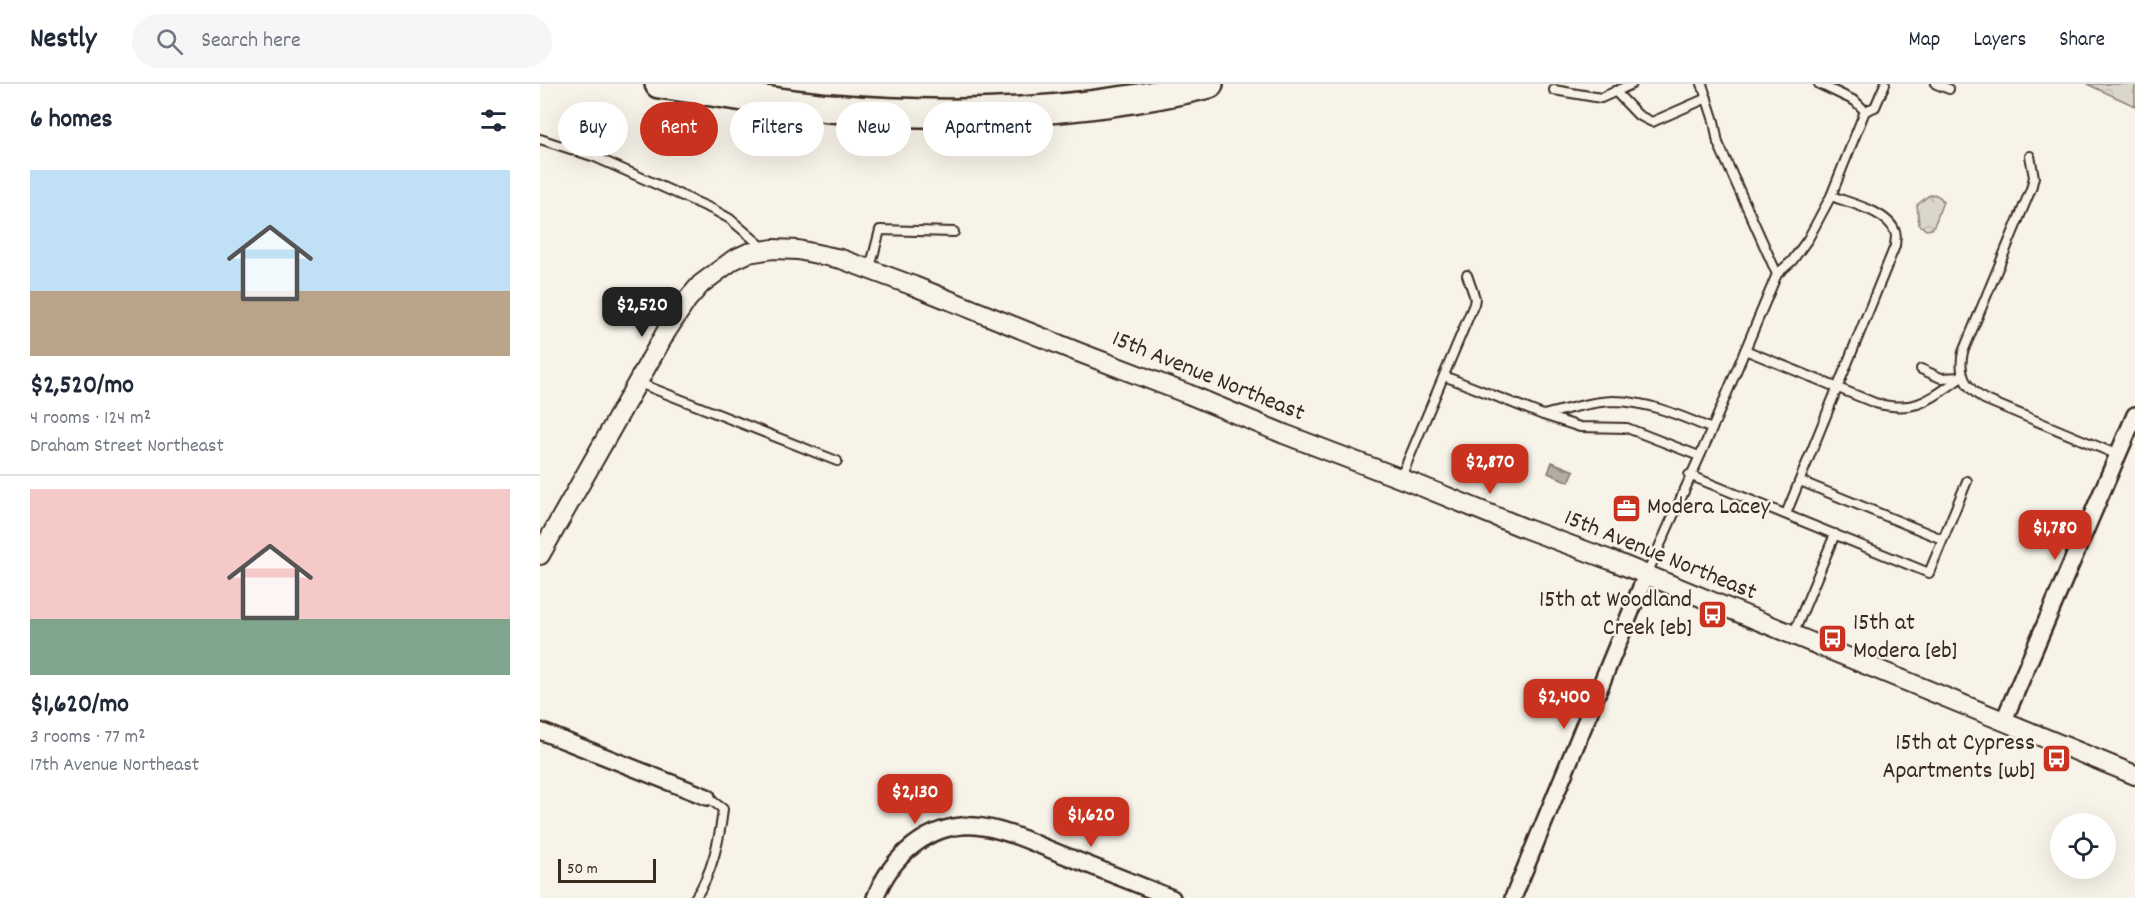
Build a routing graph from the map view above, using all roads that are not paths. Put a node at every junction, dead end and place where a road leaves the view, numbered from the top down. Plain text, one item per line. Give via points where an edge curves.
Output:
1 (659, 84) edge
2 (1209, 84) edge
3 (1632, 84) edge
4 (1702, 84) edge
5 (1820, 84) edge
6 (1885, 84) edge
7 (1936, 84) edge
8 (1949, 89) dead end
9 (1554, 90) dead end
10 (1615, 92) junction
11 (1707, 98) junction
12 (1865, 111) junction
13 (540, 140) edge
14 (2030, 156) dead end
15 (1831, 196) junction
16 (954, 232) dead end
17 (766, 249) junction
18 (870, 270) junction
19 (1776, 274) junction
20 (1467, 275) dead end
21 (1745, 350) junction
22 (1921, 369) dead end
23 (1444, 376) junction
24 (1962, 377) junction
25 (639, 383) junction
26 (1838, 388) junction
27 (1543, 415) junction
28 (2135, 415) edge
29 (1712, 429) junction
30 (2118, 455) junction
31 (1699, 456) junction
32 (837, 461) dead end
33 (1689, 476) junction
34 (1401, 479) junction
35 (1967, 480) dead end
36 (1800, 481) junction
37 (1786, 514) junction
38 (1835, 534) junction
39 (1942, 539) junction
40 (540, 555) edge
41 (1646, 575) junction
42 (1793, 635) junction
43 (2004, 720) junction
44 (540, 731) edge
45 (2135, 775) edge
46 (707, 797) joint
47 (695, 898) edge
48 (874, 898) edge
49 (1172, 898) edge
50 (1513, 898) edge

1 - 2 highway via 827,108 933,114 1089,105
3 - 10 lane
4 - 11 lane
5 - 12 lane via 1856,101
6 - 12 lane via 1875,107
7 - 8 lane
9 - 10 lane via 1594,98
10 - 11 lane via 1638,116 1652,122
11 - 19 lane via 1718,143
12 - 15 lane
13 - 17 lane via 595,157 714,210
14 - 24 lane via 2034,177 2031,189 1963,352
15 - 19 lane via 1801,251
15 - 26 lane via 1888,219 1896,233 1895,246
16 - 18 lane via 880,230
17 - 18 street, 15th Avenue Northeast via 829,256
17 - 25 street, 15th Avenue Northeast via 733,260 701,284 666,332
18 - 34 street, 15th Avenue Northeast
19 - 21 lane
20 - 23 lane via 1475,298
21 - 26 lane
21 - 29 lane
22 - 24 lane via 1941,378
23 - 27 lane
23 - 34 lane
24 - 26 lane via 1934,397 1911,407 1893,408
24 - 30 lane via 1968,388 1984,399
25 - 32 lane
25 - 40 street, 15th Avenue Northeast
26 - 36 lane
27 - 29 lane via 1616,401 1650,406
27 - 31 lane via 1580,427 1627,428
28 - 30 street
29 - 31 lane
30 - 43 street
31 - 33 lane
33 - 37 lane
33 - 41 lane
34 - 41 street, 15th Avenue Northeast
35 - 39 lane
36 - 37 lane
36 - 39 lane
37 - 38 lane
38 - 39 lane via 1929,573
38 - 42 lane
41 - 42 street, 15th Avenue Northeast
41 - 50 street
42 - 43 street, 15th Avenue Northeast
43 - 45 street, 15th Avenue Northeast
44 - 46 street
46 - 47 lane via 723,809 721,834 702,889
48 - 49 street via 894,862 909,848 945,829 974,826 999,831

